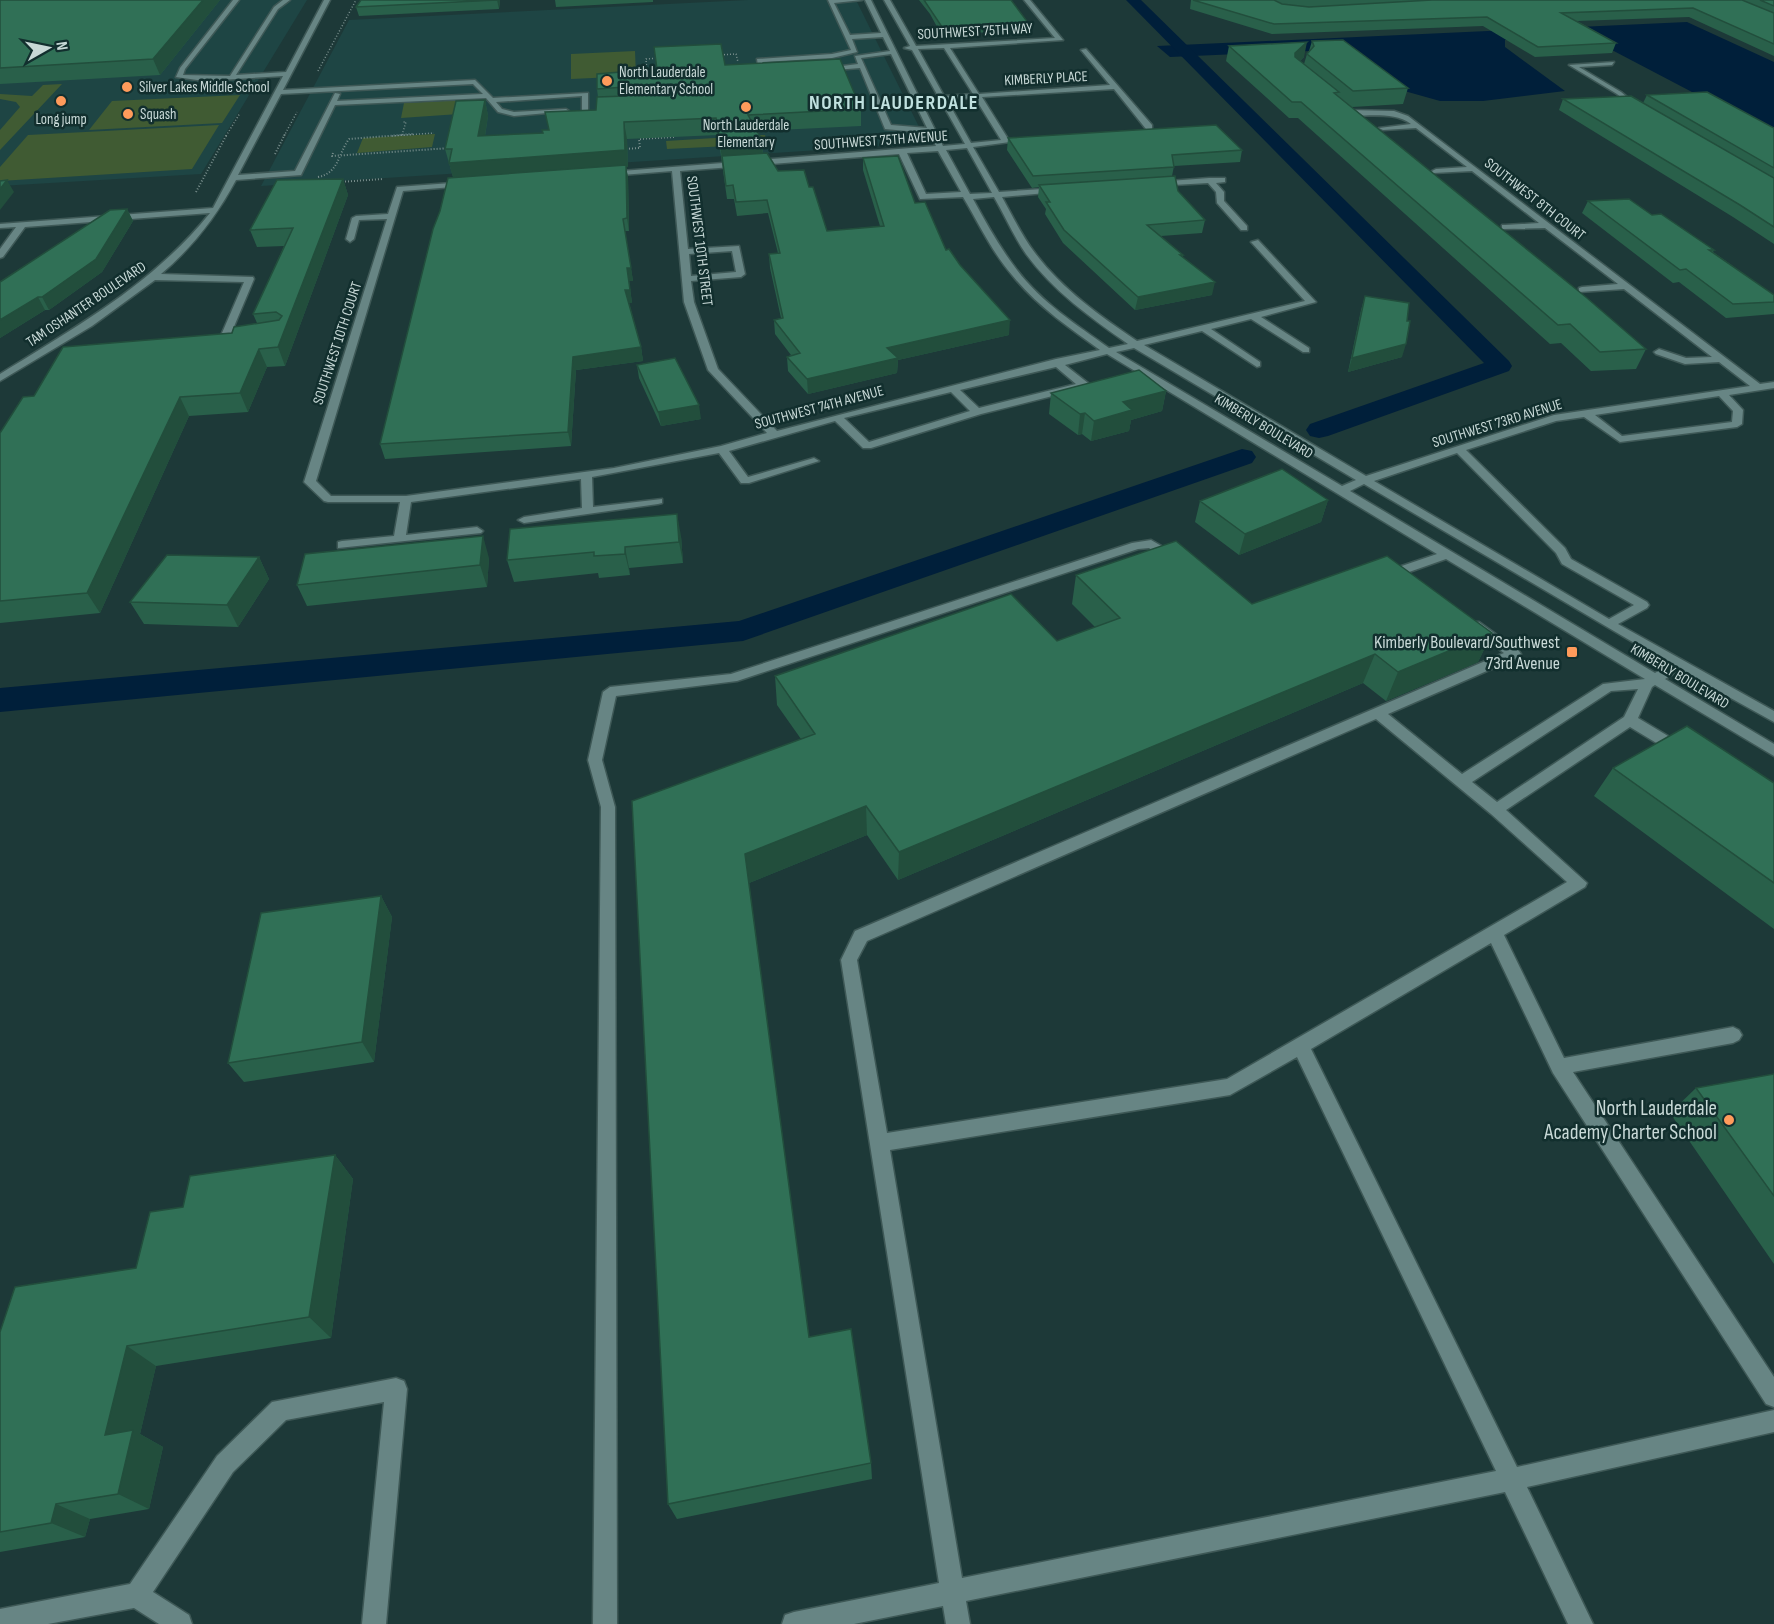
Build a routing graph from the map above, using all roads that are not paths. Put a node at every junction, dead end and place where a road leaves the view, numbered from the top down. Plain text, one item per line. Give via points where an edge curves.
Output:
1 (236, 0) edge
2 (287, 0) edge
3 (298, 0) edge
4 (327, 0) edge
5 (860, 0) edge
6 (869, 0) edge
7 (887, 0) edge
8 (1027, 0) edge
9 (903, 27) junction
10 (885, 35) junction
11 (848, 37) junction
12 (946, 46) junction
13 (915, 48) junction
14 (892, 50) junction
15 (1084, 50) dead end
16 (856, 54) junction
17 (1612, 63) dead end
18 (862, 66) junction
19 (817, 69) edge
20 (784, 71) edge
21 (288, 74) junction
22 (232, 77) junction
23 (1116, 87) junction
24 (339, 89) junction
25 (279, 92) junction
26 (978, 96) junction
27 (489, 98) junction
28 (941, 98) junction
29 (333, 104) junction
30 (1338, 105) edge
31 (1641, 110) edge
32 (1418, 126) junction
33 (1149, 127) edge
34 (1383, 128) dead end
35 (932, 131) junction
36 (968, 146) junction
37 (941, 148) junction
38 (902, 151) junction
39 (676, 169) junction
40 (1474, 169) junction
41 (1436, 171) dead end
42 (596, 175) edge
43 (233, 178) junction
44 (1209, 180) junction
45 (1222, 180) dead end
46 (469, 184) edge
47 (1150, 184) edge
48 (1066, 190) edge
49 (995, 194) junction
50 (967, 195) junction
51 (216, 210) junction
52 (393, 216) junction
53 (23, 224) junction
54 (1546, 225) junction
55 (0, 226) edge
56 (1505, 227) dead end
57 (1244, 228) dead end
58 (733, 235) dead end
59 (350, 239) dead end
60 (1255, 242) dead end
61 (736, 248) junction
62 (684, 252) junction
63 (0, 255) edge
64 (741, 274) junction
65 (155, 277) junction
66 (687, 279) junction
67 (747, 286) dead end
68 (1627, 286) junction
69 (1582, 290) dead end
70 (1251, 315) junction
71 (1202, 327) junction
72 (247, 338) edge
73 (1133, 343) junction
74 (1106, 350) junction
75 (1306, 350) dead end
76 (1659, 352) dead end
77 (1721, 359) junction
78 (1056, 363) junction
79 (1257, 364) dead end
80 (0, 378) edge
81 (1774, 385) edge
82 (1758, 387) junction
83 (952, 388) junction
84 (1722, 393) junction
85 (977, 412) junction
86 (1586, 413) junction
87 (837, 417) junction
88 (774, 434) junction
89 (722, 449) junction
90 (1459, 449) junction
91 (814, 461) dead end
92 (586, 476) junction
93 (1365, 480) junction
94 (1341, 491) junction
95 (328, 499) joint
96 (406, 499) junction
97 (658, 501) dead end
98 (588, 511) junction
99 (524, 520) dead end
100 (477, 531) dead end
101 (399, 539) junction
102 (342, 544) dead end
103 (1447, 555) junction
104 (1182, 565) edge
105 (1400, 571) junction
106 (1378, 578) edge
107 (1419, 585) edge
108 (1457, 613) edge
109 (1609, 624) junction
110 (1680, 664) junction
111 (1651, 682) junction
112 (1377, 713) junction
113 (1774, 717) edge
114 (1630, 720) junction
115 (1774, 751) edge
116 (1688, 755) edge
117 (1461, 782) junction
118 (1496, 810) junction
119 (1494, 932) junction
120 (1733, 1035) dead end
121 (1300, 1046) junction
122 (1559, 1067) junction
123 (879, 1143) junction
124 (1774, 1396) edge
125 (1774, 1421) edge
126 (1512, 1479) junction
127 (953, 1591) junction
128 (137, 1595) junction
129 (0, 1621) edge
130 (180, 1624) edge
131 (374, 1624) edge
132 (605, 1624) edge
133 (794, 1624) edge
134 (958, 1624) edge
135 (1581, 1624) edge

1 - 22 street via 179,77
2 - 3 street
2 - 22 street via 276,8
4 - 21 street, TAM OSHANTER BOULEVARD
5 - 11 street via 830,1
6 - 9 street via 882,4 894,23
6 - 10 street, KIMBERLY BOULEVARD
7 - 9 street, KIMBERLY BOULEVARD
8 - 12 street, SOUTHWEST 75TH WAY via 1060,40
9 - 13 street, KIMBERLY BOULEVARD
10 - 11 street
10 - 14 street, KIMBERLY BOULEVARD
11 - 16 street
12 - 13 street, SOUTHWEST 75TH WAY
12 - 26 street
13 - 14 street, SOUTHWEST 75TH WAY
13 - 28 street, KIMBERLY BOULEVARD
14 - 16 street, SOUTHWEST 75TH WAY
14 - 35 street, KIMBERLY BOULEVARD
15 - 23 street, KIMBERLY PLACE
16 - 18 street
16 - 20 street, SOUTHWEST 75TH WAY via 759,60 761,72
17 - 31 street via 1572,65
18 - 19 street
18 - 35 street via 888,127
21 - 22 street
21 - 25 street, TAM OSHANTER BOULEVARD
23 - 26 street, KIMBERLY PLACE
23 - 33 street, KIMBERLY PLACE
24 - 25 street
24 - 27 street via 475,82
24 - 29 street
25 - 43 street, TAM OSHANTER BOULEVARD
26 - 28 street, KIMBERLY PLACE
26 - 36 street, SOUTHWEST 75TH AVENUE via 1006,142
27 - 27 street via 500,111 514,114 588,110 586,94
27 - 29 street
28 - 36 street, KIMBERLY BOULEVARD
29 - 43 street via 298,173
30 - 32 street, SOUTHWEST 8TH COURT via 1346,112 1394,113
32 - 34 street
32 - 40 street, SOUTHWEST 8TH COURT
35 - 37 street, KIMBERLY BOULEVARD
36 - 37 street, SOUTHWEST 75TH AVENUE
36 - 49 street, KIMBERLY BOULEVARD
37 - 38 street, SOUTHWEST 75TH AVENUE
37 - 50 street, KIMBERLY BOULEVARD
38 - 39 street, SOUTHWEST 75TH AVENUE
38 - 50 street via 923,197
39 - 42 street, SOUTHWEST 75TH AVENUE
39 - 62 street, SOUTHWEST 10TH STREET
40 - 41 street
40 - 54 street, SOUTHWEST 8TH COURT
43 - 51 street, TAM OSHANTER BOULEVARD
44 - 45 street
44 - 47 street
44 - 57 street via 1220,192 1220,201
46 - 52 street, SOUTHWEST 10TH COURT via 400,189
48 - 49 street
49 - 50 street
49 - 73 street, KIMBERLY BOULEVARD via 1047,276 1087,312
50 - 74 street, KIMBERLY BOULEVARD via 1016,274 1056,314
51 - 53 street
51 - 65 street, TAM OSHANTER BOULEVARD via 199,234
52 - 59 street via 356,218
52 - 95 street, SOUTHWEST 10TH COURT via 310,482
53 - 55 street
53 - 63 street
54 - 56 street
54 - 68 street, SOUTHWEST 8TH COURT
58 - 61 street
60 - 70 street, SOUTHWEST 74TH AVENUE via 1311,302
61 - 62 street
61 - 64 street
62 - 66 street, SOUTHWEST 10TH STREET
64 - 66 street
64 - 67 street
65 - 72 street via 249,279 224,340
65 - 80 street, TAM OSHANTER BOULEVARD
66 - 88 street, SOUTHWEST 10TH STREET via 689,302 713,370
68 - 69 street
68 - 77 street, SOUTHWEST 8TH COURT
70 - 71 street, SOUTHWEST 74TH AVENUE
70 - 75 street
71 - 73 street, SOUTHWEST 74TH AVENUE
71 - 79 street
73 - 74 street, SOUTHWEST 74TH AVENUE
73 - 93 street, KIMBERLY BOULEVARD
74 - 78 street, SOUTHWEST 74TH AVENUE
74 - 94 street, KIMBERLY BOULEVARD
76 - 77 street via 1685,361
77 - 82 street, SOUTHWEST 8TH COURT
78 - 83 street, SOUTHWEST 74TH AVENUE
78 - 85 street via 1084,386
81 - 82 street, SOUTHWEST 73RD AVENUE
82 - 84 street, SOUTHWEST 73RD AVENUE
83 - 85 street
83 - 87 street, SOUTHWEST 74TH AVENUE
84 - 86 street, SOUTHWEST 73RD AVENUE
84 - 86 street via 1738,410 1737,424 1620,439
85 - 87 street via 867,446
86 - 90 street, SOUTHWEST 73RD AVENUE via 1554,418
87 - 88 street, SOUTHWEST 74TH AVENUE
88 - 89 street, SOUTHWEST 74TH AVENUE
89 - 91 street via 745,481
89 - 92 street, SOUTHWEST 74TH AVENUE
90 - 93 street, SOUTHWEST 73RD AVENUE
90 - 109 street via 1561,551 1566,561 1643,605
92 - 96 street, SOUTHWEST 74TH AVENUE
92 - 98 street
93 - 94 street, SOUTHWEST 73RD AVENUE
93 - 109 street, KIMBERLY BOULEVARD
94 - 103 street, KIMBERLY BOULEVARD
95 - 96 street, SOUTHWEST 74TH AVENUE
96 - 101 street
97 - 98 street
98 - 99 street
100 - 101 street
101 - 102 street
103 - 105 street
103 - 111 street, KIMBERLY BOULEVARD
104 - 132 street via 1151,544 1136,546 732,678 610,692 595,760 608,807
105 - 106 street
105 - 107 street
108 - 112 street via 1514,654
109 - 110 street, KIMBERLY BOULEVARD
110 - 111 street
110 - 113 street, KIMBERLY BOULEVARD
111 - 114 street
111 - 115 street, KIMBERLY BOULEVARD
111 - 117 street via 1608,687
112 - 117 street
112 - 123 street via 861,936 849,960
114 - 116 street
114 - 118 street
117 - 118 street
118 - 119 street via 1579,883
119 - 121 street
119 - 122 street
120 - 122 street
121 - 123 street via 1230,1087
121 - 126 street
122 - 124 street
123 - 127 street
125 - 126 street
126 - 127 street
126 - 135 street
127 - 133 street
127 - 134 street
128 - 129 street
128 - 130 street
128 - 131 street via 225,1464 280,1410 396,1389

